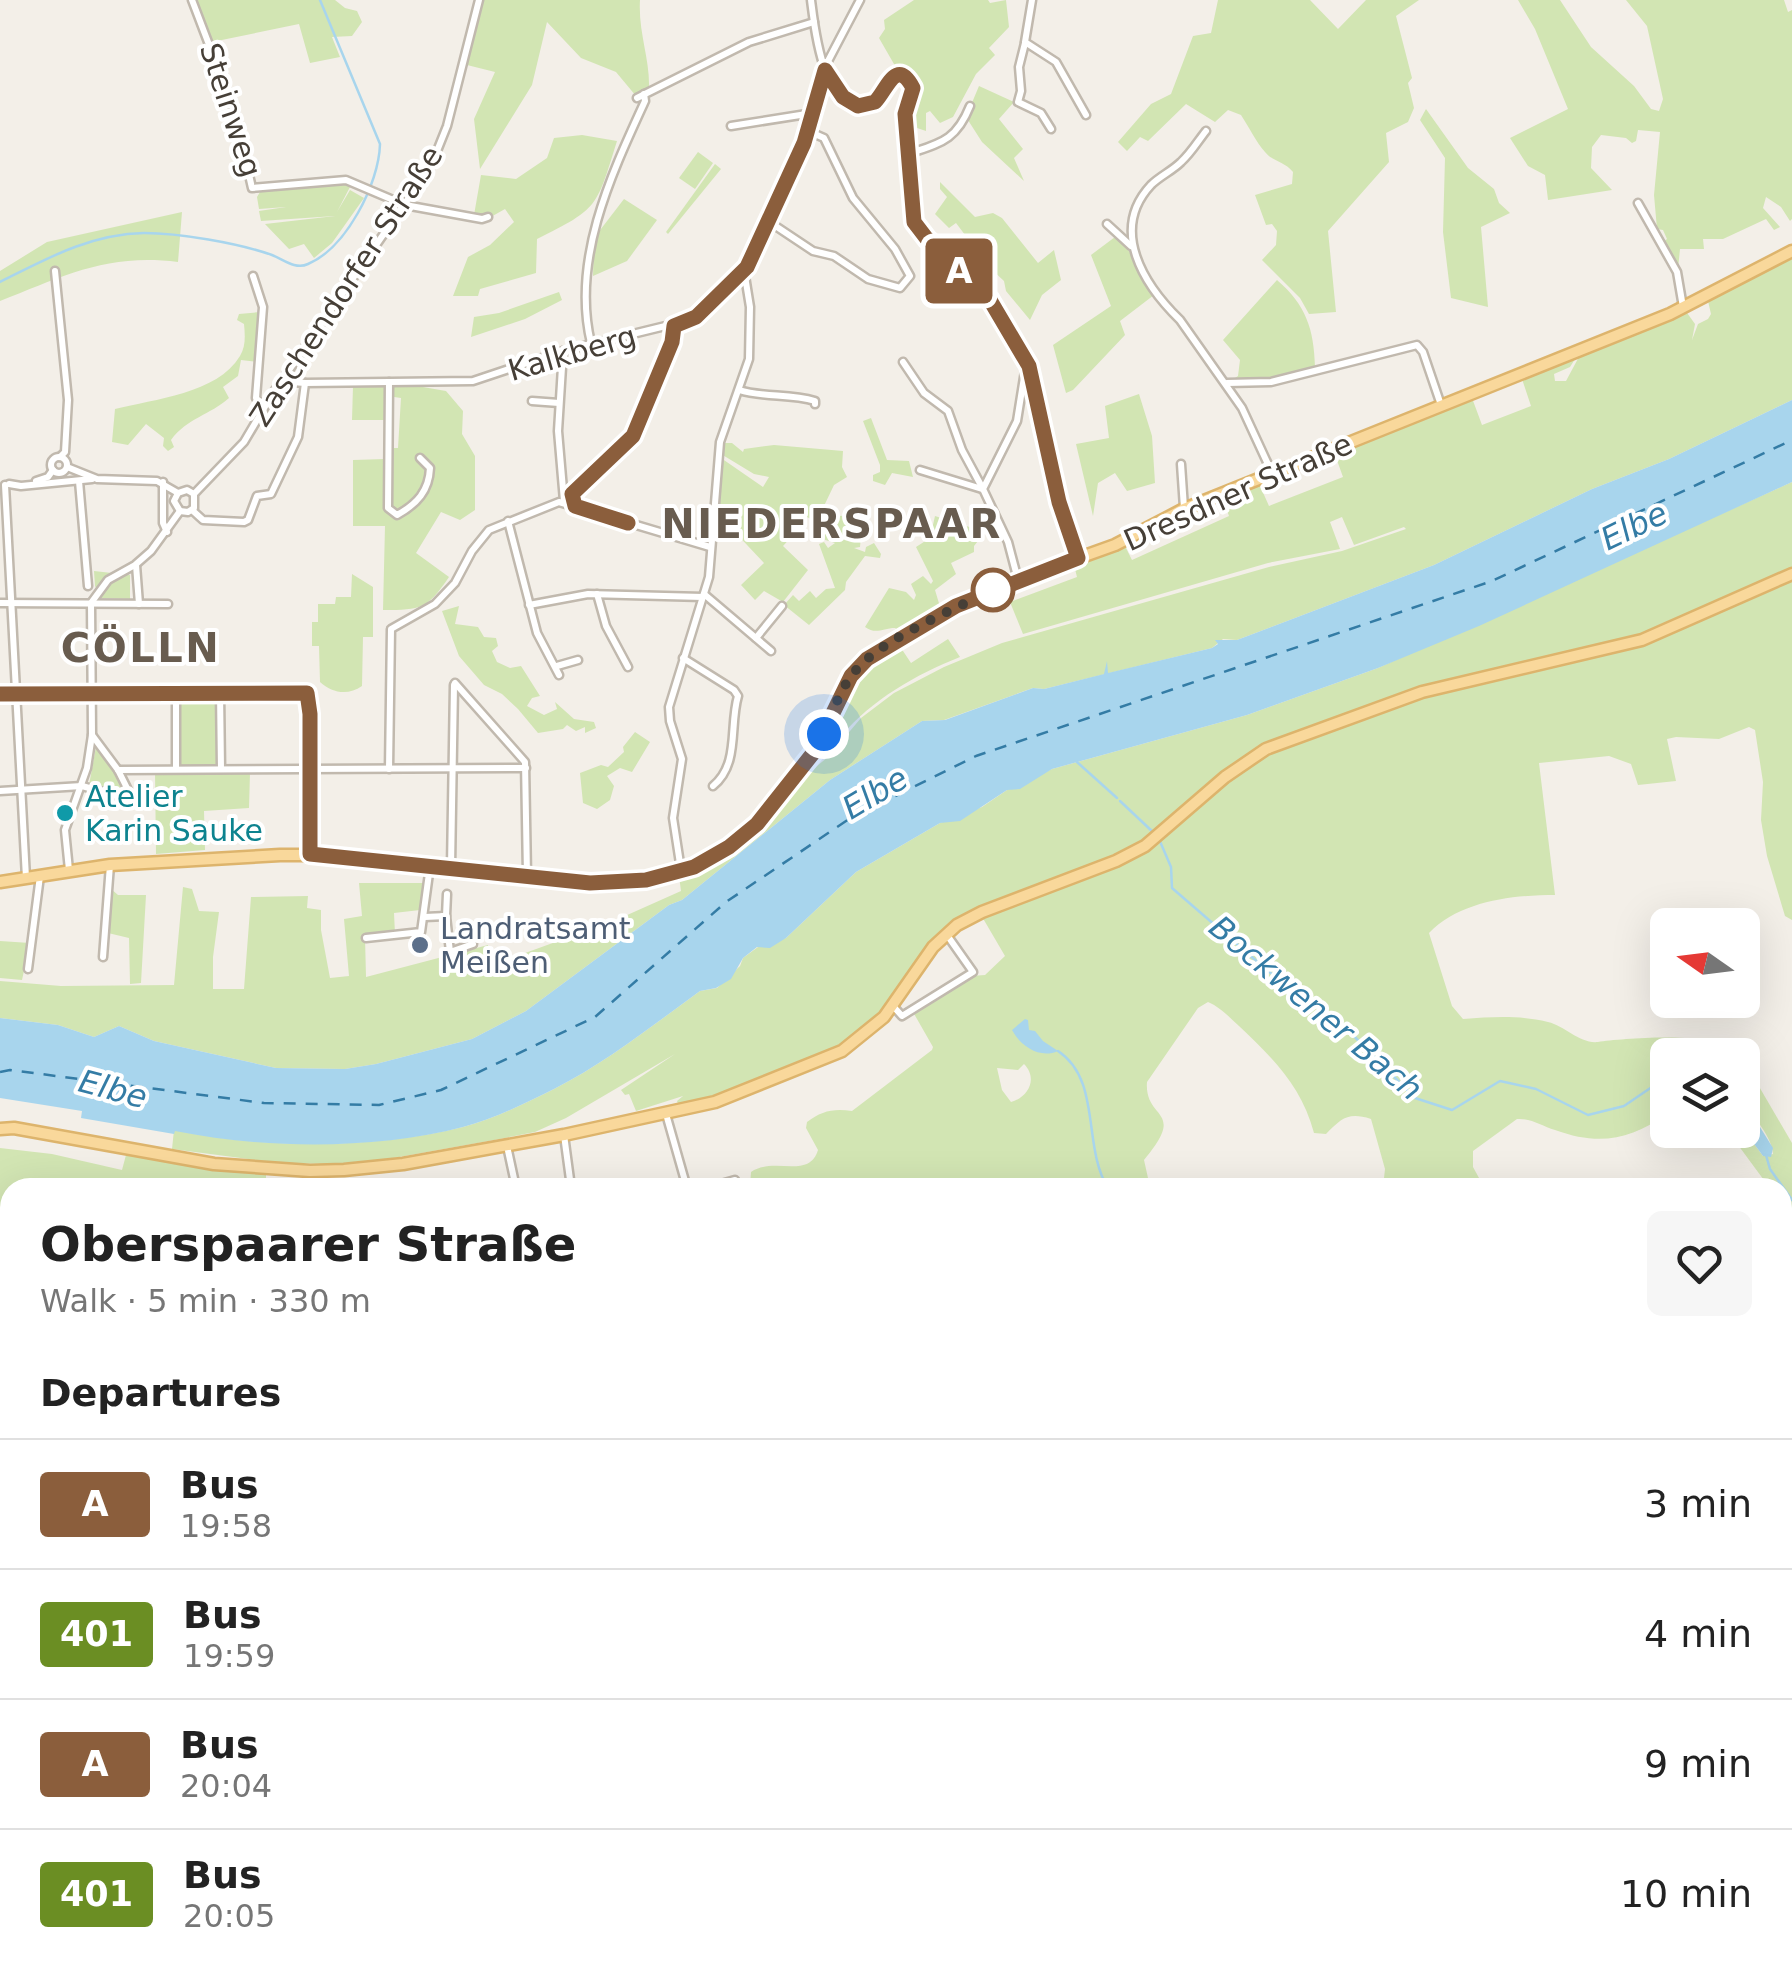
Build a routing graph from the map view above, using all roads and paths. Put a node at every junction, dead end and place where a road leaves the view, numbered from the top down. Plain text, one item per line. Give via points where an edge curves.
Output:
1 (192, 0) edge
2 (478, 0) edge
3 (811, 0) edge
4 (860, 0) edge
5 (1032, 0) edge
6 (814, 22) junction
7 (1025, 42) junction
8 (825, 70) junction
9 (970, 106) dead end
10 (813, 113) junction
11 (1086, 115) dead end
12 (731, 126) dead end
13 (1051, 128) dead end
14 (808, 132) junction
15 (1206, 132) dead end
16 (908, 154) junction
17 (1638, 204) dead end
18 (404, 205) junction
19 (488, 217) dead end
20 (768, 221) junction
21 (1107, 224) dead end
22 (1131, 246) junction
23 (1792, 251) edge
24 (744, 270) junction
25 (55, 271) dead end
26 (253, 276) dead end
27 (1683, 308) junction
28 (674, 326) junction
29 (592, 344) junction
30 (563, 351) junction
31 (903, 362) dead end
32 (1029, 366) junction
33 (284, 378) junction
34 (306, 382) junction
35 (388, 382) junction
36 (1226, 383) junction
37 (739, 390) junction
38 (532, 401) dead end
39 (559, 403) junction
40 (815, 404) dead end
41 (1441, 406) junction
42 (264, 409) junction
43 (60, 457) junction
44 (420, 458) dead end
45 (1181, 464) dead end
46 (67, 467) junction
47 (54, 470) junction
48 (920, 470) dead end
49 (1272, 473) junction
50 (94, 478) junction
51 (79, 481) junction
52 (162, 482) junction
53 (4, 485) edge
54 (983, 489) junction
55 (178, 493) junction
56 (194, 494) junction
57 (572, 494) junction
58 (564, 501) junction
59 (575, 506) junction
60 (1184, 509) junction
61 (192, 510) junction
62 (180, 511) junction
63 (508, 521) junction
64 (167, 532) junction
65 (710, 547) junction
66 (1078, 558) junction
67 (136, 565) junction
68 (1792, 574) edge
69 (1018, 580) junction
70 (88, 586) dead end
71 (597, 594) junction
72 (703, 596) junction
73 (0, 603) edge
74 (91, 603) junction
75 (14, 604) junction
76 (139, 604) junction
77 (168, 604) dead end
78 (529, 606) junction
79 (782, 606) dead end
80 (756, 638) junction
81 (771, 652) dead end
82 (684, 658) junction
83 (578, 660) dead end
84 (628, 667) dead end
85 (176, 692) junction
86 (220, 692) junction
87 (91, 693) junction
88 (0, 694) edge
89 (18, 694) junction
90 (92, 734) junction
91 (526, 768) junction
92 (176, 769) junction
93 (221, 769) junction
94 (310, 769) junction
95 (389, 769) junction
96 (451, 769) junction
97 (118, 770) junction
98 (82, 786) junction
99 (713, 786) dead end
100 (22, 789) junction
101 (0, 791) edge
102 (310, 854) junction
103 (110, 866) junction
104 (430, 866) junction
105 (451, 868) junction
106 (682, 871) junction
107 (69, 872) junction
108 (40, 876) junction
109 (527, 876) junction
110 (26, 879) junction
111 (0, 882) edge
112 (448, 894) dead end
113 (446, 916) junction
114 (425, 917) junction
115 (946, 934) junction
116 (366, 938) dead end
117 (474, 944) dead end
118 (104, 957) dead end
119 (28, 970) dead end
120 (892, 1006) junction
121 (666, 1114) junction
122 (0, 1129) edge
123 (564, 1135) junction
124 (506, 1145) junction
125 (514, 1178) edge
126 (569, 1178) edge
127 (684, 1178) edge

1 - 18 street, Steinweg via 235,113 252,188 341,180
2 - 18 street, Zaschendorfer Straße via 442,141
3 - 6 street
4 - 8 street, Kalkberg
5 - 7 street
6 - 8 street
6 - 29 street via 749,42 640,96 644,100 592,233
7 - 11 street via 1056,62
7 - 13 street via 1018,102 1041,113
8 - 10 street, Kalkberg
8 - 16 street via 858,106 875,102 892,77 907,78 913,88 905,114
9 - 16 street via 951,136
10 - 12 street
10 - 14 street, Kalkberg
14 - 20 street, Kalkberg
14 - 20 street via 826,141 853,198 910,276 896,288 861,275
15 - 22 street via 1143,195
16 - 32 street via 916,226 990,300
17 - 27 street via 1677,272
18 - 19 street, Steinweg
18 - 33 street, Zaschendorfer Straße
20 - 24 street, Kalkberg
21 - 22 street
22 - 36 street via 1136,262
23 - 27 main road, Dresdner Straße
24 - 28 street, Kalkberg via 696,317
24 - 37 street via 750,350
25 - 43 street via 68,400
26 - 42 street via 263,301 256,398
27 - 41 main road, Dresdner Straße
28 - 29 street, Kalkberg
28 - 57 street via 633,436
29 - 30 street, Kalkberg
30 - 35 street, Kalkberg via 472,381
30 - 39 street
31 - 54 street via 924,393 948,411
32 - 54 street via 1016,421
32 - 66 street
33 - 34 street, Kalkberg
33 - 42 street, Zaschendorfer Straße
34 - 35 street, Kalkberg
34 - 61 street via 302,423 270,494 256,496 244,522 203,520
35 - 44 street via 392,514 422,496 430,468
36 - 41 street via 1271,382 1418,344
36 - 49 street
37 - 40 street
37 - 65 street via 717,456
38 - 39 street
39 - 58 street
41 - 49 main road, Dresdner Straße
42 - 56 street, Zaschendorfer Straße via 240,447
43 - 46 street
43 - 47 street via 53,460
45 - 60 street
46 - 47 street
46 - 50 street
47 - 53 street via 40,481
48 - 54 street
49 - 60 main road, Dresdner Straße
50 - 51 street
50 - 52 street
51 - 53 street
51 - 70 street
52 - 55 street
52 - 64 street
53 - 75 street
54 - 69 street
55 - 56 street
55 - 62 street
56 - 61 street
57 - 58 street
57 - 59 street
58 - 59 street
58 - 63 street
59 - 65 street
60 - 66 main road, Dresdner Straße
61 - 62 street
62 - 64 street
63 - 78 street
63 - 95 street via 480,540 456,583 435,604 391,629
64 - 67 street
65 - 72 street
66 - 69 main road, Dresdner Straße
67 - 74 street via 108,580
67 - 76 street
68 - 115 main road via 1642,640 1435,688 1301,734 1250,758 1158,837 1116,861 982,912
69 - 106 main road, Dresdner Straße via 943,613 860,665 814,752 757,824
71 - 72 street
71 - 78 street
71 - 84 street
72 - 80 street
72 - 82 street
73 - 75 street
74 - 75 street
74 - 76 street
74 - 87 street
75 - 89 street
76 - 77 street
78 - 83 street via 558,670
79 - 80 street
80 - 81 street
82 - 99 street via 738,696 730,760
82 - 106 street via 669,713 682,759 673,818
85 - 86 street
85 - 87 street
85 - 92 street
86 - 93 street
86 - 94 street via 307,693
87 - 89 street
87 - 90 street
88 - 89 street
89 - 100 street
90 - 97 street
90 - 98 street
91 - 96 street
91 - 96 street via 522,755 455,683
91 - 109 street
92 - 93 street
92 - 97 street
93 - 94 street
94 - 95 street
94 - 102 street
95 - 96 street
96 - 105 street
97 - 98 street via 132,800
98 - 100 street
98 - 107 street via 65,830
100 - 101 street
100 - 110 street
102 - 103 main road, Dresdner Straße
102 - 104 main road, Dresdner Straße
103 - 107 main road, Dresdner Straße
103 - 118 street
104 - 105 main road, Dresdner Straße
104 - 114 street
105 - 109 main road, Dresdner Straße
106 - 109 main road, Dresdner Straße via 604,882
107 - 108 main road, Dresdner Straße
108 - 110 main road, Dresdner Straße
108 - 119 street
110 - 111 main road, Dresdner Straße
112 - 113 street
113 - 114 street
113 - 117 street via 450,952
114 - 116 street via 422,932
115 - 120 main road
115 - 120 street via 973,972 902,1016
120 - 121 main road via 832,1056 728,1098
121 - 123 main road
121 - 127 street
122 - 124 main road via 310,1172
123 - 124 main road
123 - 126 street
124 - 125 street

